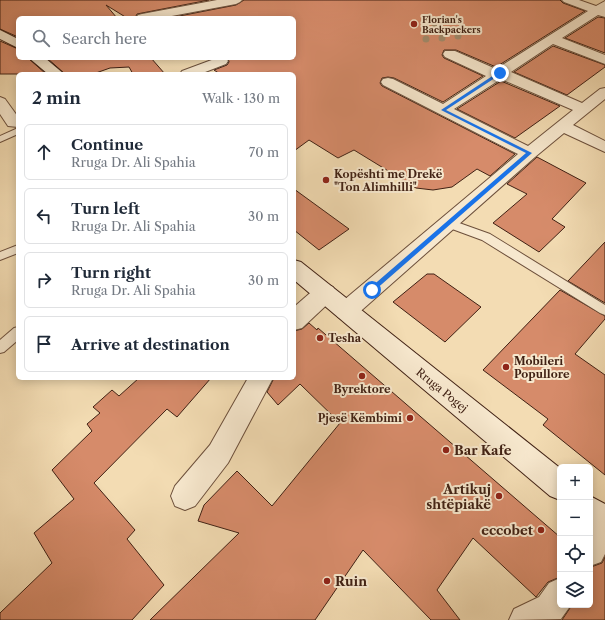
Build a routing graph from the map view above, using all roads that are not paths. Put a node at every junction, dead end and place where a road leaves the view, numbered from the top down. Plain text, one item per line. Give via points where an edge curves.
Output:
1 (236, 0) edge
2 (568, 0) edge
3 (602, 9) edge
4 (152, 16) edge
5 (0, 34) edge
6 (552, 39) junction
7 (16, 43) edge
8 (450, 54) dead end
9 (39, 60) edge
10 (605, 60) edge
11 (221, 61) dead end
12 (54, 72) edge
13 (192, 72) edge
14 (498, 74) junction
15 (388, 82) dead end
16 (603, 96) edge
17 (16, 100) edge
18 (2, 104) edge
19 (583, 109) junction
20 (443, 110) junction
21 (562, 126) junction
22 (16, 127) edge
23 (0, 138) edge
24 (605, 147) edge
25 (529, 153) junction
26 (448, 223) junction
27 (16, 250) edge
28 (0, 256) edge
29 (296, 270) edge
30 (325, 293) junction
31 (604, 310) dead end
32 (346, 312) junction
33 (296, 319) edge
34 (16, 334) edge
35 (0, 348) edge
36 (260, 380) edge
37 (557, 484) edge
38 (185, 496) dead end
39 (593, 512) edge
40 (605, 522) edge
41 (605, 526) edge
42 (593, 546) edge
43 (557, 598) edge
44 (526, 620) edge

1 - 4 street
2 - 3 street
3 - 6 street
5 - 7 street
6 - 10 street
6 - 14 street
8 - 14 street
9 - 12 street
11 - 13 street
14 - 19 street
14 - 20 street
15 - 20 street
16 - 19 street
17 - 18 street
18 - 22 street
19 - 21 street
20 - 25 street
21 - 24 street
21 - 25 street
22 - 23 lane
25 - 26 street
26 - 31 lane via 486,237
26 - 32 street
27 - 28 lane
29 - 30 street, Rruga Pogej
30 - 32 street, Rruga Pogej
30 - 33 street
32 - 37 street, Rruga Pogej
34 - 35 lane
36 - 38 street via 219,454
39 - 40 street
41 - 42 street
43 - 44 street via 550,608

